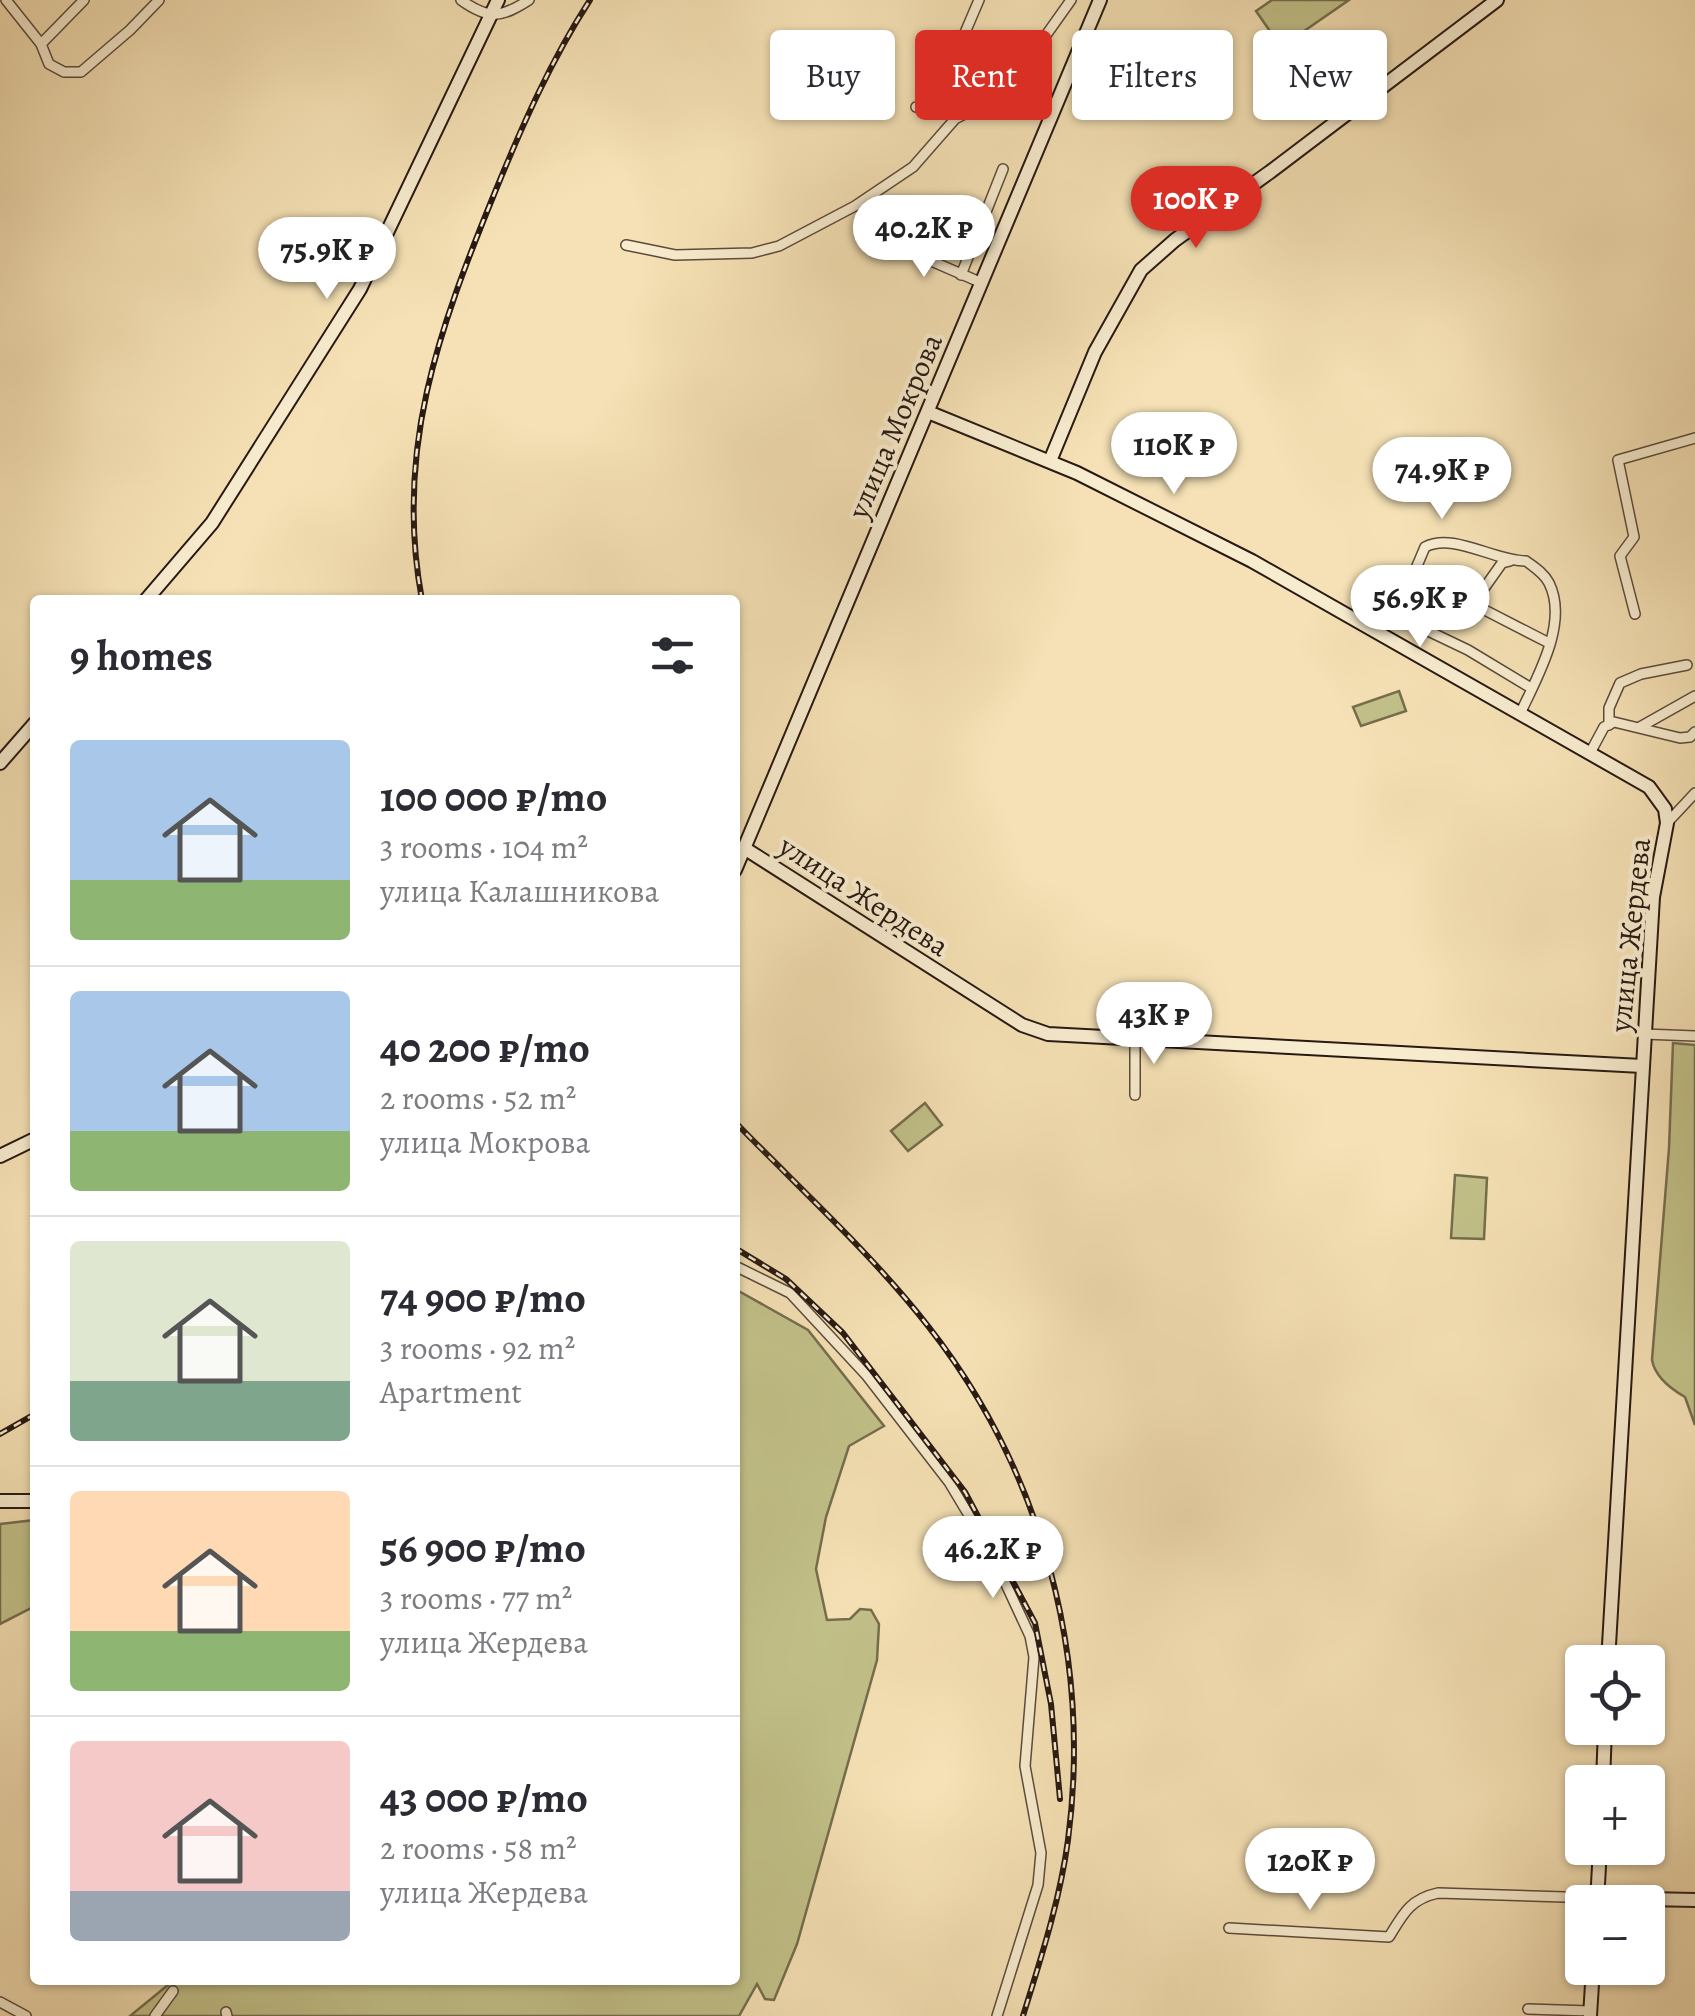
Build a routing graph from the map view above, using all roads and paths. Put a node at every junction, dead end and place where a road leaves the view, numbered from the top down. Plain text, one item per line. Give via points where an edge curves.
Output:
1 (6, 0) edge
2 (84, 0) edge
3 (159, 0) edge
4 (461, 0) edge
5 (498, 0) edge
6 (529, 0) edge
7 (979, 0) edge
8 (1071, 0) edge
9 (1100, 0) edge
10 (1497, 0) edge
11 (491, 16) junction
12 (966, 30) edge
13 (1051, 30) edge
14 (41, 44) junction
15 (957, 120) edge
16 (1003, 169) dead end
17 (883, 240) dead end
18 (626, 245) dead end
19 (962, 275) junction
20 (982, 283) junction
21 (928, 412) junction
22 (1695, 438) edge
23 (1050, 462) junction
24 (1512, 561) junction
25 (1410, 580) junction
26 (150, 595) edge
27 (1473, 604) junction
28 (1635, 614) dead end
29 (1549, 643) junction
30 (1687, 665) dead end
31 (1532, 688) junction
32 (1695, 696) edge
33 (1520, 714) junction
34 (1609, 725) junction
35 (1640, 727) junction
36 (30, 728) edge
37 (1695, 732) edge
38 (1590, 753) junction
39 (2, 758) edge
40 (1695, 793) edge
41 (1666, 823) junction
42 (740, 846) edge
43 (1644, 1034) junction
44 (1695, 1036) edge
45 (1135, 1039) junction
46 (1642, 1066) junction
47 (1135, 1096) dead end
48 (30, 1141) edge
49 (0, 1156) edge
50 (740, 1268) edge
51 (0, 1501) edge
52 (30, 1501) edge
53 (1609, 1645) edge
54 (1565, 1899) edge
55 (1665, 1900) edge
56 (1695, 1900) edge
57 (1229, 1928) dead end
58 (1592, 1985) edge
59 (173, 1991) dead end
60 (0, 2002) edge
61 (1528, 2009) dead end
62 (1590, 2014) edge
63 (26, 2016) edge
64 (155, 2016) edge
65 (997, 2016) edge

1 - 14 street
2 - 14 street
3 - 14 street via 80,72 49,64
4 - 11 street
5 - 11 main road
6 - 11 street
7 - 12 street
8 - 13 street
9 - 20 main road, улица Мокрова
10 - 23 main road via 1141,270 1095,352
11 - 26 main road via 360,290 212,523
15 - 18 street via 902,176 779,246 728,255 663,254
16 - 19 street
17 - 19 street
19 - 20 street
20 - 21 main road, улица Мокрова
21 - 23 main road, улица Жердева
21 - 42 main road, улица Мокрова
22 - 28 street via 1618,460 1634,537 1620,556
23 - 33 main road, улица Жердева via 1252,561
24 - 25 street via 1434,542 1424,546
24 - 27 street via 1502,563
24 - 29 street via 1526,561 1548,580 1557,611
25 - 27 street
25 - 31 street via 1396,601 1402,620
27 - 29 street
29 - 31 street
30 - 34 street via 1620,684
31 - 33 street
32 - 35 street
33 - 38 main road, улица Жердева
34 - 35 street
34 - 38 street
35 - 37 street via 1680,738
36 - 39 main road
38 - 41 main road, улица Жердева via 1649,787 1665,808
40 - 41 street
41 - 43 main road, улица Жердева via 1654,888
42 - 45 main road, улица Жердева via 1022,1024 1048,1034
43 - 44 street
43 - 46 main road, улица Жердева
45 - 46 main road, улица Жердева
45 - 47 street
46 - 53 main road, улица Жердева
48 - 49 main road
50 - 65 street via 790,1293 867,1376 949,1482 1030,1636 1025,1766 1040,1853 1038,1885
51 - 52 main road
54 - 57 street via 1421,1896 1389,1937
55 - 56 main road
58 - 62 main road
59 - 64 street
60 - 63 street
61 - 62 street

